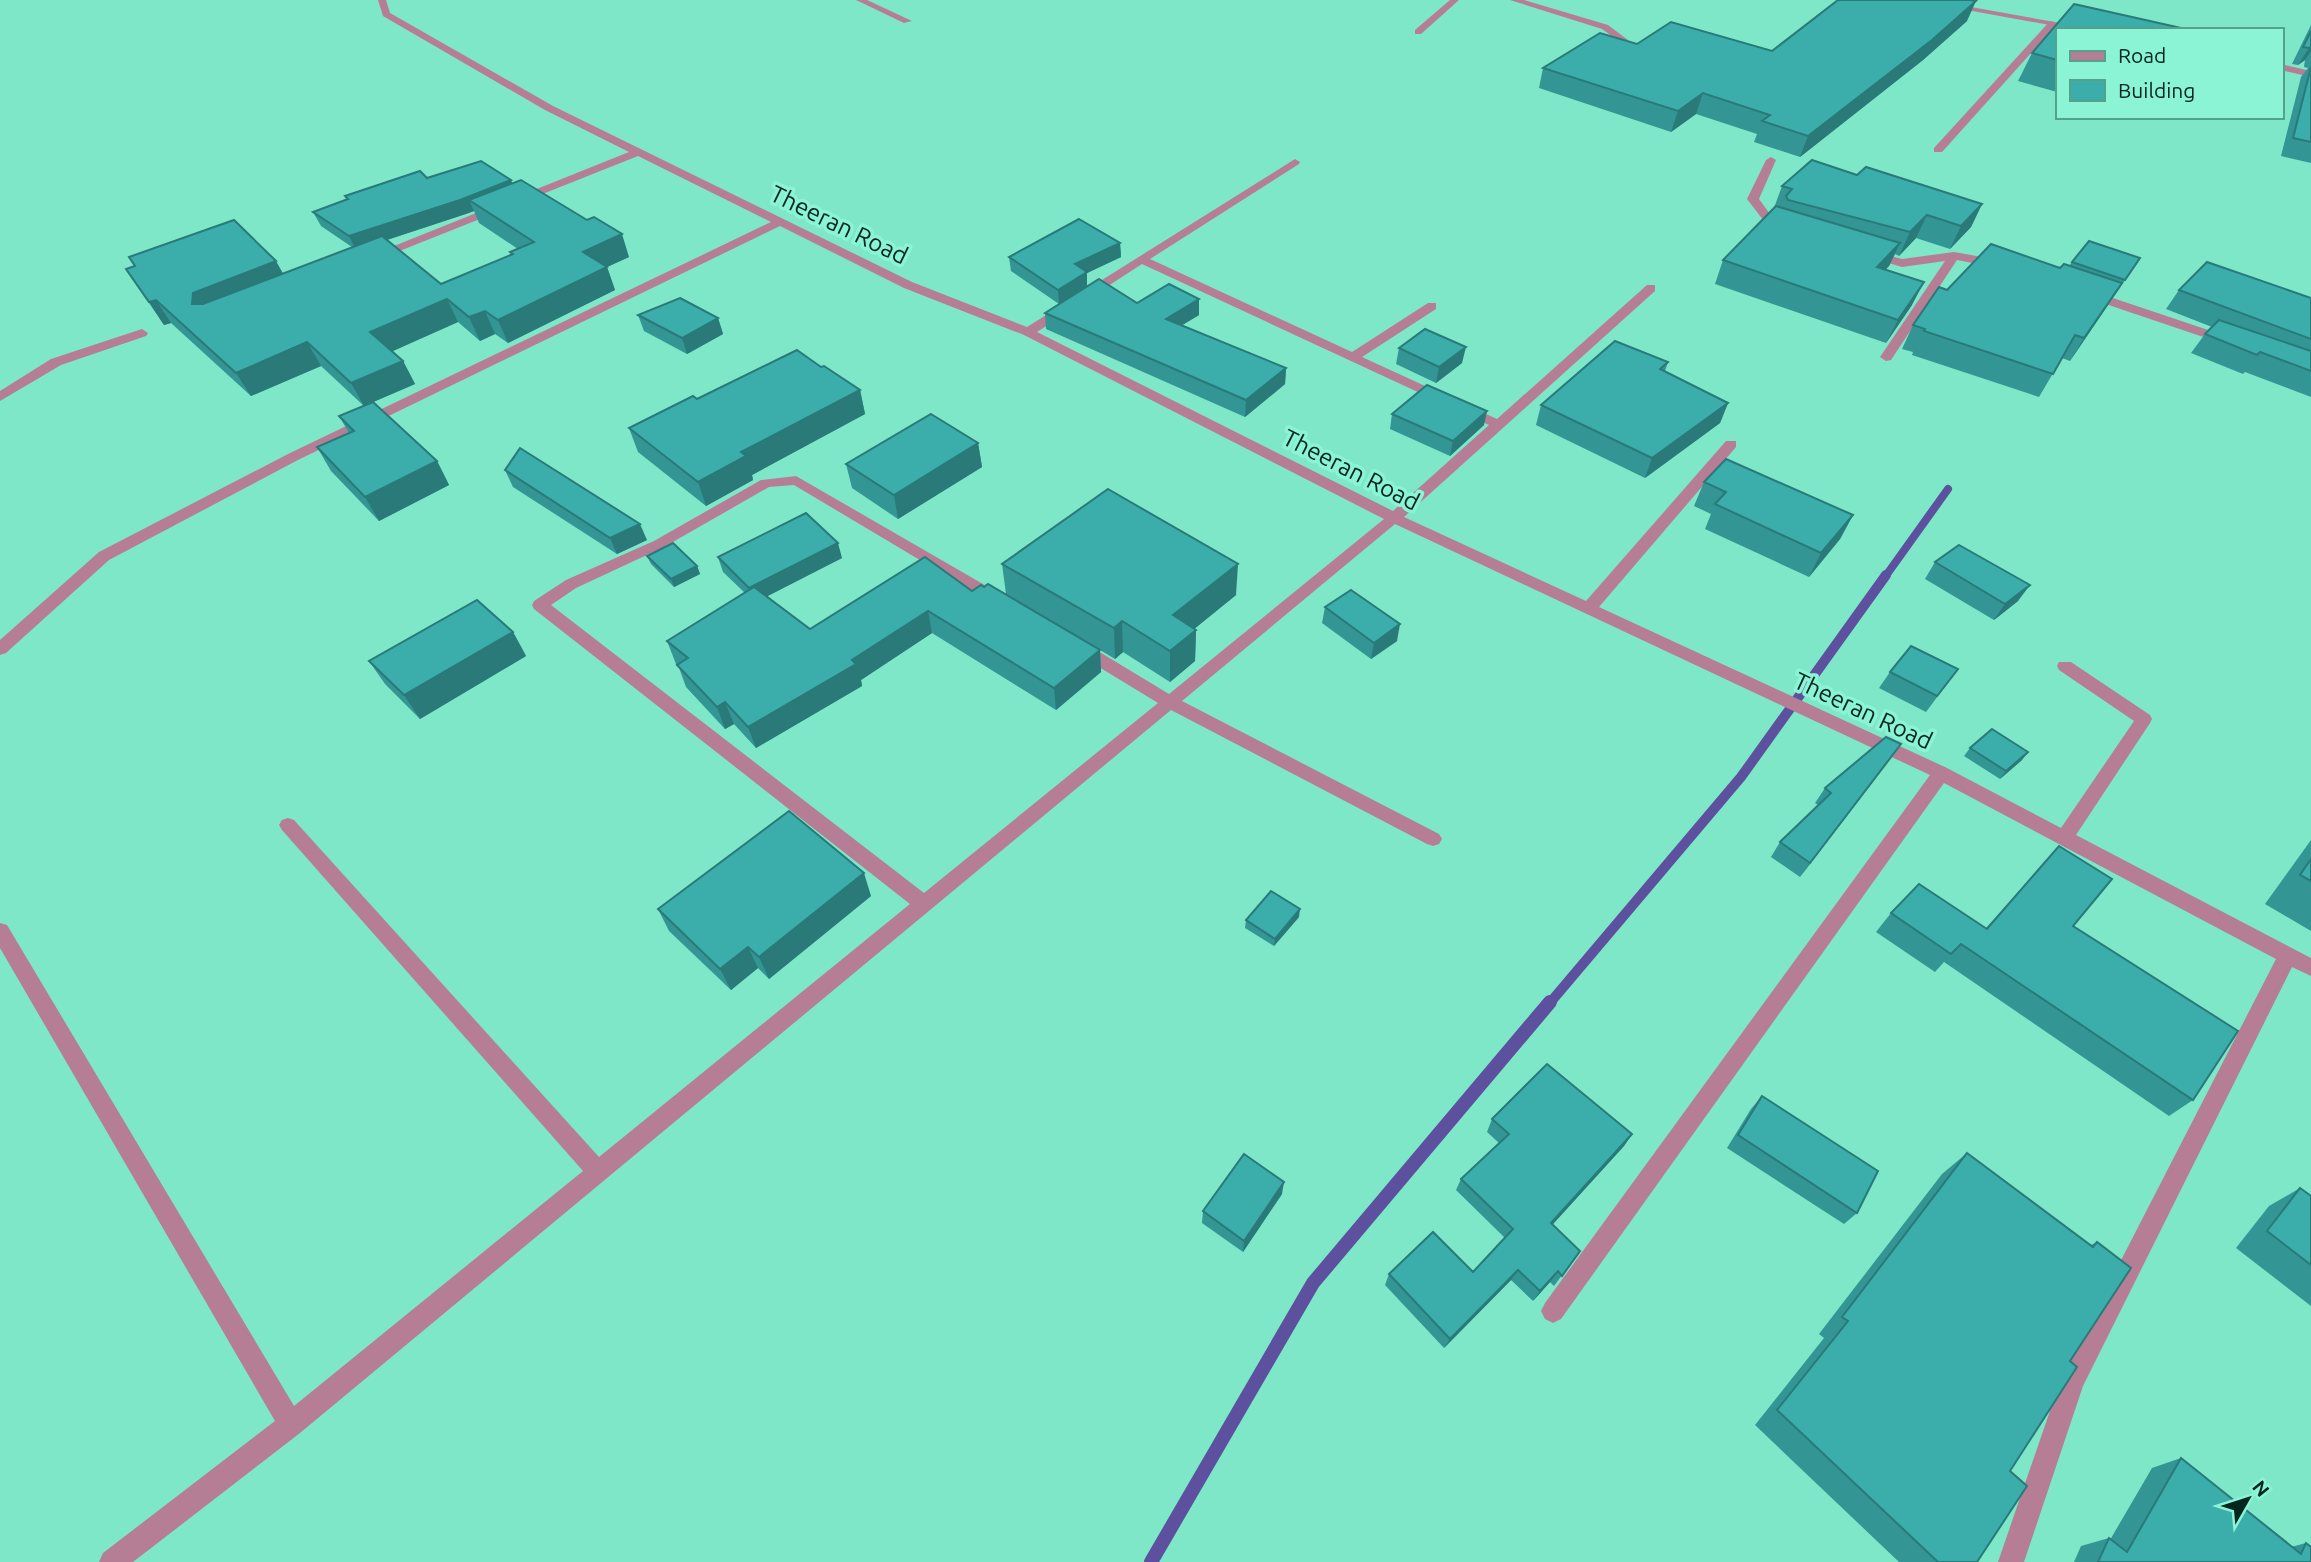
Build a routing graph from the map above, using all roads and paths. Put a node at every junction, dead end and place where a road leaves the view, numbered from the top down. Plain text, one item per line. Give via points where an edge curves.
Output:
1 (382, 0) edge
2 (860, 0) edge
3 (1455, 0) edge
4 (1514, 0) edge
5 (1916, 0) edge
6 (1941, 2) edge
7 (906, 21) dead end
8 (2053, 23) junction
9 (2083, 28) edge
10 (1418, 32) dead end
11 (1623, 40) edge
12 (2283, 68) edge
13 (2311, 74) edge
14 (1938, 150) dead end
15 (638, 152) junction
16 (1771, 160) dead end
17 (1295, 162) dead end
18 (780, 222) junction
19 (1799, 234) edge
20 (1863, 252) edge
21 (1954, 256) junction
22 (367, 260) edge
23 (1140, 260) junction
24 (2017, 269) edge
25 (1651, 288) dead end
26 (2081, 291) edge
27 (1432, 306) dead end
28 (1028, 332) junction
29 (142, 333) dead end
30 (2247, 348) edge
31 (1353, 357) junction
32 (1886, 357) dead end
33 (0, 397) edge
34 (1500, 425) junction
35 (1731, 444) dead end
36 (1394, 518) junction
37 (1007, 605) edge
38 (1589, 608) junction
39 (1065, 639) edge
40 (0, 649) edge
41 (2065, 666) dead end
42 (1170, 702) junction
43 (1941, 773) junction
44 (288, 825) dead end
45 (2064, 838) junction
46 (1433, 839) dead end
47 (924, 904) junction
48 (0, 931) edge
49 (2288, 955) junction
50 (2311, 968) edge
51 (598, 1172) junction
52 (1553, 1311) dead end
53 (291, 1424) junction
54 (112, 1562) edge
55 (2011, 1562) edge

1 - 15 street, Theeran Road via 386,14 549,108
2 - 7 street
3 - 10 street
4 - 11 street via 1605,27
5 - 6 street
6 - 8 street
8 - 9 street
8 - 14 street
12 - 13 street
15 - 18 street, Theeran Road
15 - 22 street
16 - 19 street via 1753,199 1774,227
17 - 23 street
18 - 28 street, Theeran Road via 908,285
18 - 40 street via 293,457 104,556
20 - 21 street via 1902,263
21 - 24 street
21 - 32 street
23 - 28 street
23 - 31 street
25 - 34 street
26 - 30 street
27 - 31 street
28 - 36 street, Theeran Road
29 - 33 street via 56,362
31 - 34 street
34 - 36 street
35 - 38 street
36 - 38 street, Theeran Road
36 - 42 street
37 - 47 street via 796,480 766,483 659,544 571,584 540,606
38 - 43 street, Theeran Road
39 - 42 street
41 - 45 street via 2144,719
42 - 46 street
42 - 47 street
43 - 45 street, Theeran Road
43 - 52 street
44 - 51 street
45 - 49 street, Theeran Road
47 - 51 street
48 - 53 street
49 - 50 street, Theeran Road
49 - 55 street via 2072,1382
51 - 53 street
53 - 54 street

